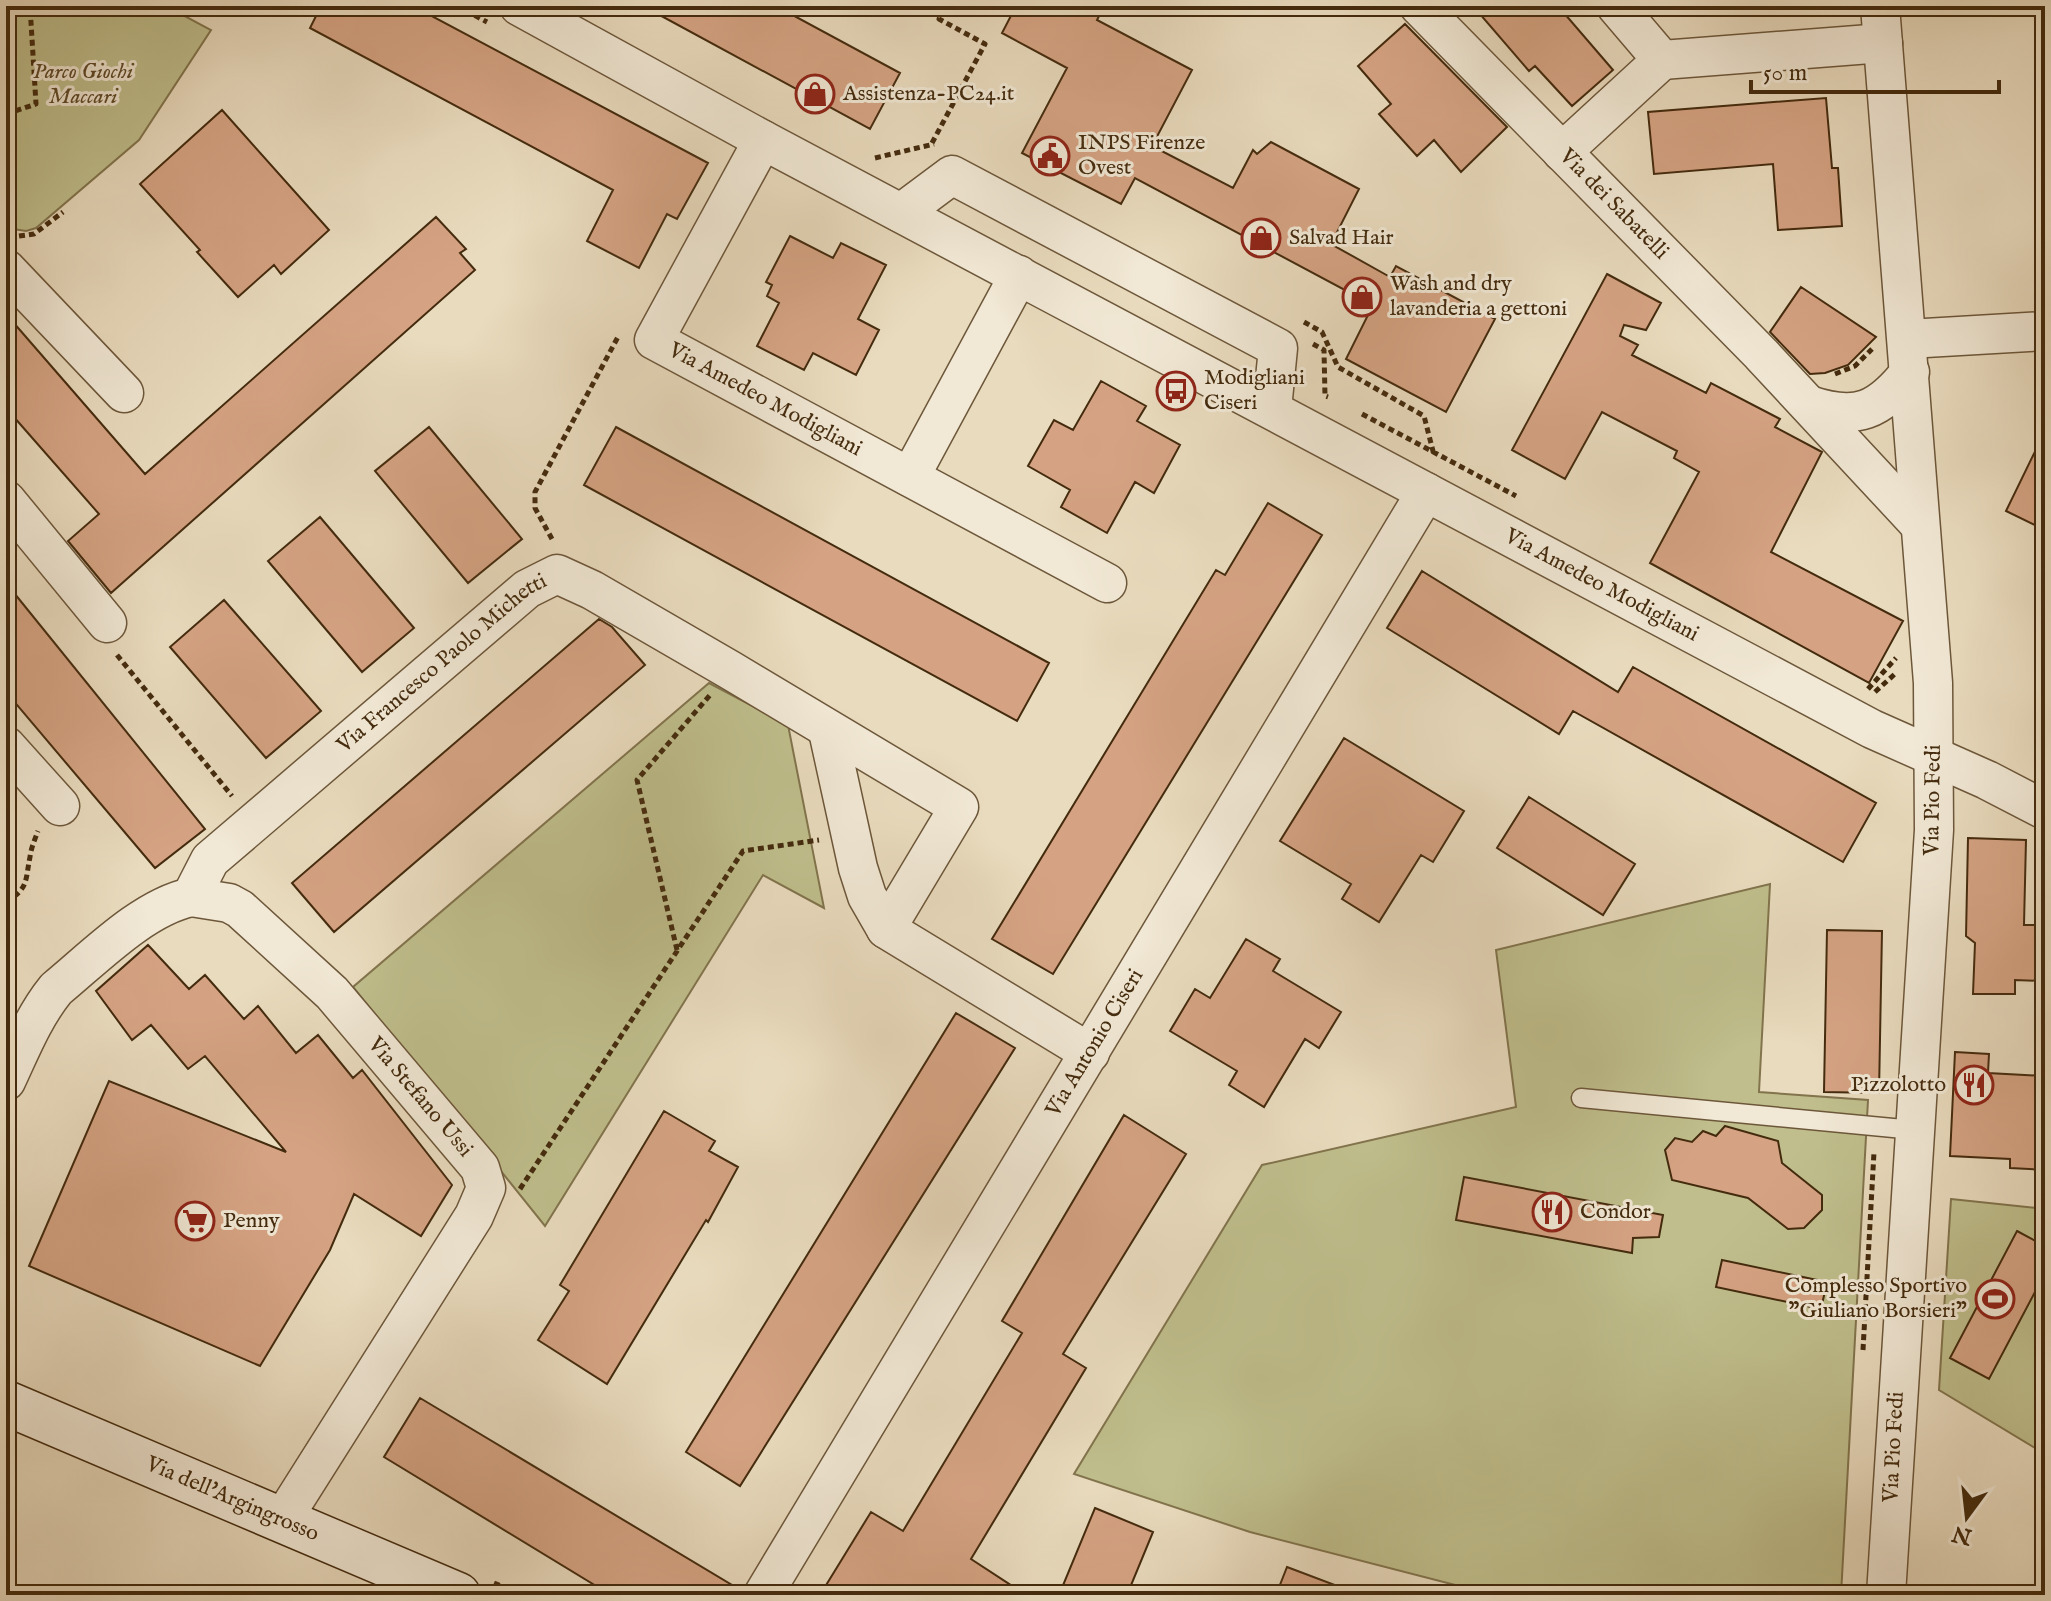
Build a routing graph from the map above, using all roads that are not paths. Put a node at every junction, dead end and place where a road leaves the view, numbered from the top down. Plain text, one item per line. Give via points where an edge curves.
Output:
1 (1419, 6) edge
2 (1616, 6) edge
3 (509, 17) edge
4 (1882, 24) edge
5 (1662, 60) junction
6 (763, 140) junction
7 (1562, 152) junction
8 (901, 213) junction
9 (8, 252) edge
10 (1019, 275) junction
11 (2045, 331) edge
12 (1899, 351) junction
13 (124, 393) dead end
14 (1803, 399) junction
15 (1272, 409) junction
16 (910, 477) junction
17 (1426, 492) junction
18 (6, 500) edge
19 (1920, 525) junction
20 (1107, 583) dead end
21 (111, 638) road end
22 (828, 731) junction
23 (6, 746) edge
24 (1935, 757) junction
25 (60, 806) road end
26 (2045, 810) edge
27 (191, 897) junction
28 (886, 929) junction
29 (1090, 1053) junction
30 (6, 1081) edge
31 (1581, 1098) dead end
32 (1914, 1130) junction
33 (6, 1403) edge
34 (282, 1520) junction
35 (458, 1595) edge
36 (763, 1595) edge
37 (1886, 1595) edge

1 - 7 street, Via dei Sabatelli
2 - 5 street
3 - 6 street, Via Amedeo Modigliani
4 - 5 street
4 - 12 street, Via Pio Fedi
5 - 7 street
6 - 8 street, Via Amedeo Modigliani
6 - 16 street, Via Amedeo Modigliani via 654,340
7 - 14 street, Via dei Sabatelli
8 - 10 street, Via Amedeo Modigliani
8 - 15 street via 952,175 1278,348
9 - 13 street
10 - 15 street, Via Amedeo Modigliani
10 - 16 street
11 - 12 street
12 - 14 street via 1885,399 1866,411 1830,412
12 - 19 street, Via Pio Fedi
14 - 19 street, Via dei Sabatelli
15 - 17 street, Via Amedeo Modigliani
16 - 20 street, Via Amedeo Modigliani
17 - 24 street, Via Amedeo Modigliani via 1872,729
17 - 29 street, Via Antonio Ciseri
18 - 21 street
19 - 24 street, Via Pio Fedi
22 - 27 street, Via Francesco Paolo Michetti via 557,574 527,589 210,860
22 - 28 street via 867,896
22 - 28 street, Via Francesco Paolo Michetti via 959,807
23 - 25 street
24 - 26 street, Via Amedeo Modigliani
24 - 32 street, Via Pio Fedi
27 - 30 street via 154,911 56,989 28,1032
27 - 34 street, Via Stefano Ussi via 240,909 332,993 480,1168 486,1188
28 - 29 street
29 - 36 street, Via Antonio Ciseri
31 - 32 lane
32 - 37 street, Via Pio Fedi
33 - 34 street, Via dell'Argingrosso
34 - 35 street, Via dell'Argingrosso

